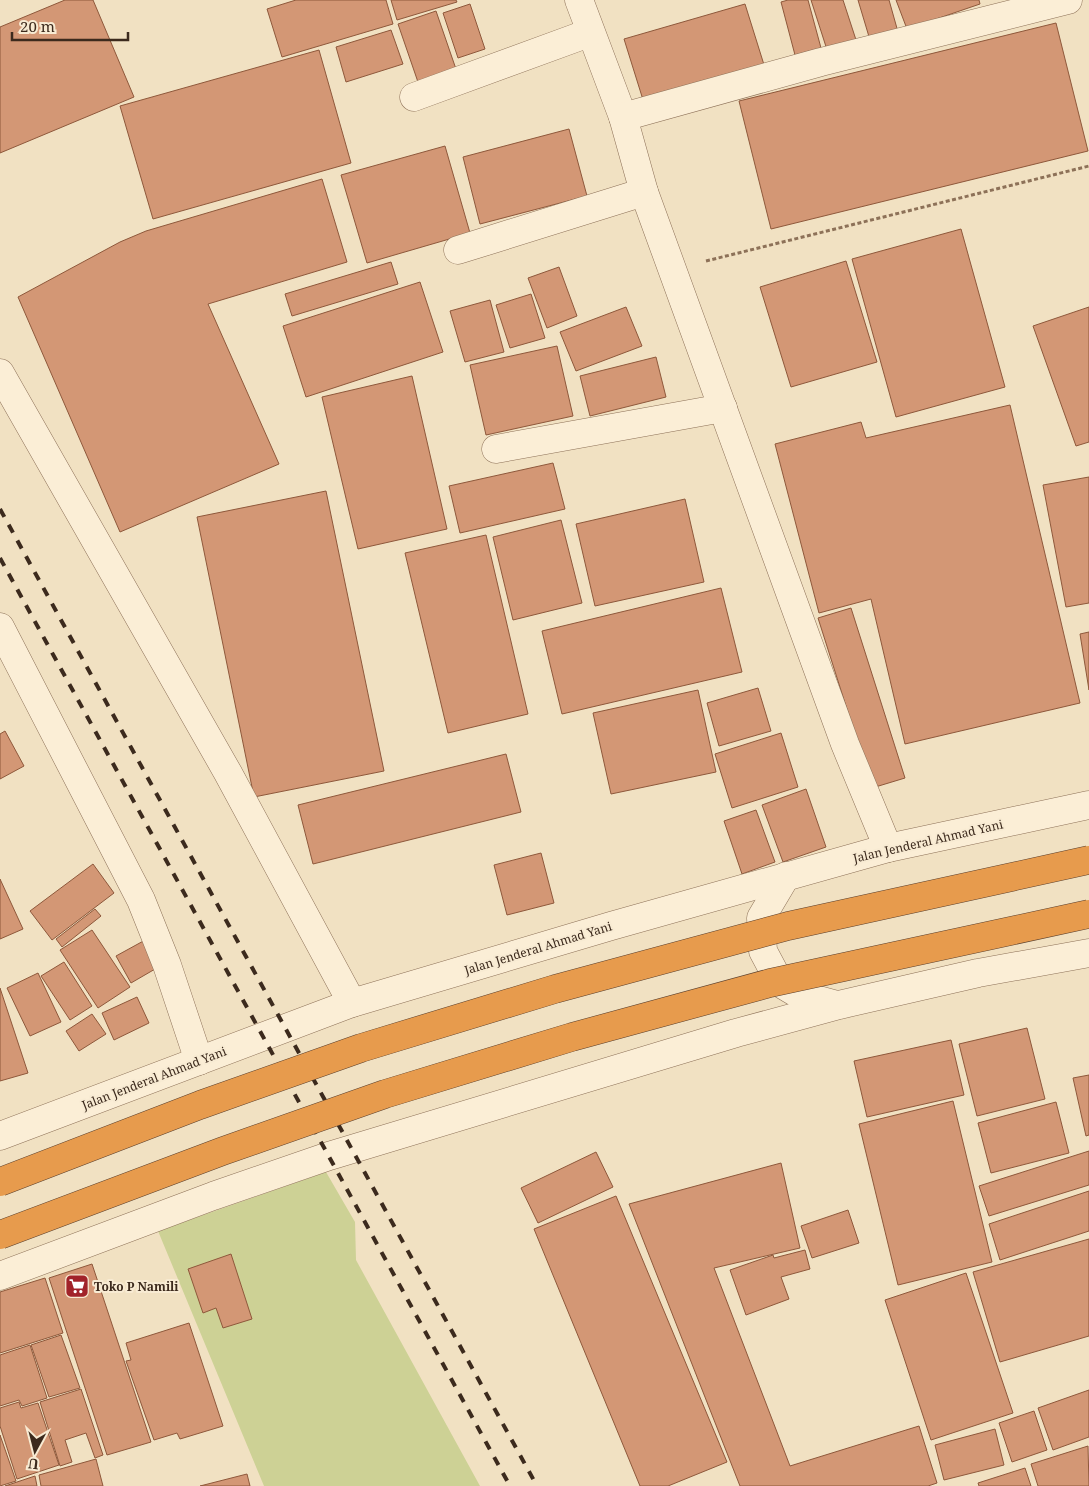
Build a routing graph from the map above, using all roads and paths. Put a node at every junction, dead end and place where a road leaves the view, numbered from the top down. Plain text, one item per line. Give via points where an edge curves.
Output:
1 (579, 0) edge
2 (1068, 0) edge
3 (589, 33) junction
4 (414, 97) dead end
5 (623, 117) junction
6 (1089, 166) edge
7 (644, 192) junction
8 (458, 250) dead end
9 (672, 269) junction
10 (0, 373) edge
11 (723, 408) junction
12 (496, 449) dead end
13 (0, 627) edge
14 (1089, 805) edge
15 (888, 848) junction
16 (1089, 860) edge
17 (786, 876) junction
18 (1089, 914) edge
19 (1089, 953) edge
20 (352, 1003) junction
21 (839, 1005) junction
22 (199, 1061) junction
23 (0, 1136) edge
24 (0, 1182) edge
25 (0, 1235) edge
26 (0, 1276) edge

1 - 3 street
2 - 5 street via 821,62
3 - 4 street
3 - 5 street
5 - 7 street
6 - 9 path
7 - 8 street
7 - 9 street
9 - 11 street
10 - 20 street via 228,773
11 - 12 street
11 - 15 street via 845,744
13 - 22 street via 141,900
14 - 15 street, Jalan Jenderal Ahmad Yani
15 - 17 street, Jalan Jenderal Ahmad Yani
16 - 24 highway, bridge via 788,926 555,989 361,1048 200,1105
17 - 20 street, Jalan Jenderal Ahmad Yani
17 - 21 street via 761,918 763,951 780,983 800,994
18 - 25 highway, bridge via 770,983 562,1040 385,1094 213,1154
19 - 21 street via 978,973
20 - 22 street, Jalan Jenderal Ahmad Yani
21 - 26 street via 329,1156
22 - 23 street, Jalan Jenderal Ahmad Yani

